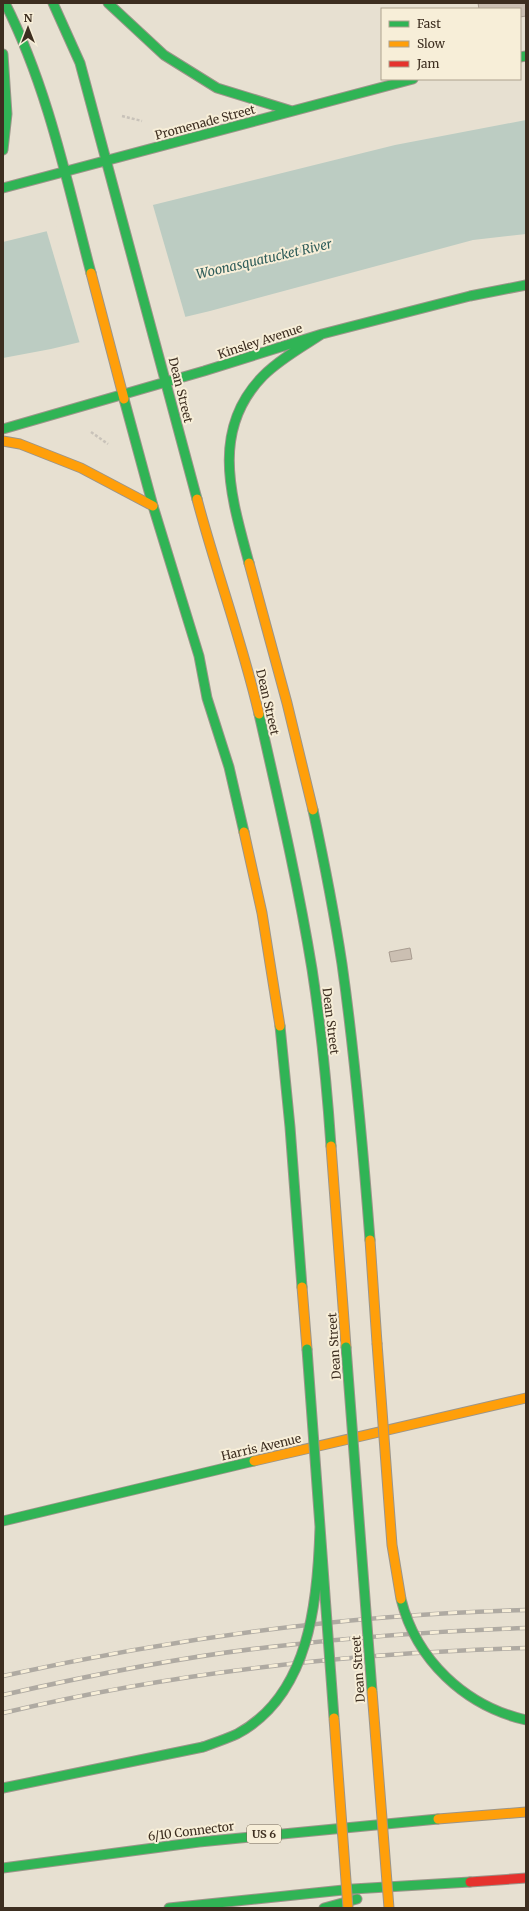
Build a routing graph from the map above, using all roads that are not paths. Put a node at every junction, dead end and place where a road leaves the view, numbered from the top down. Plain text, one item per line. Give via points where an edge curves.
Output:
1 (5, 3) edge
2 (53, 3) edge
3 (108, 3) edge
4 (3, 54) edge
5 (409, 80) edge
6 (292, 111) junction
7 (3, 150) edge
8 (106, 161) junction
9 (65, 172) junction
10 (3, 188) edge
11 (526, 286) edge
12 (322, 334) junction
13 (167, 382) junction
14 (124, 394) junction
15 (3, 429) edge
16 (3, 441) edge
17 (153, 506) junction
18 (526, 1398) edge
19 (3, 1521) edge
20 (320, 1527) junction
21 (526, 1720) edge
22 (3, 1788) edge
23 (526, 1812) edge
24 (3, 1868) edge
25 (526, 1878) edge
26 (409, 1885) junction
27 (169, 1908) edge
28 (324, 1908) edge
29 (348, 1908) edge
30 (389, 1908) edge

1 - 9 main road via 21,32 36,69
2 - 8 main road, Dean Street via 80,63
3 - 6 main road via 164,55 217,88
4 - 7 main road via 8,88
5 - 6 main road, Promenade Street
6 - 8 main road, Promenade Street
8 - 9 main road, Promenade Street
8 - 13 main road, Dean Street
9 - 10 main road, Promenade Street
9 - 14 main road
11 - 12 main road, Kinsley Avenue via 470,296
12 - 13 main road, Kinsley Avenue
12 - 21 main road, bridge via 275,366 253,387 236,417 228,449 227,466 232,499 312,804 349,1011 357,1074 398,1590 407,1618 439,1669 461,1690 485,1707
13 - 14 main road, Kinsley Avenue
13 - 30 main road, Dean Street, bridge via 210,549 250,675 303,915 320,1023
14 - 15 main road, Kinsley Avenue
14 - 17 main road
16 - 17 main road via 11,441 50,454 94,473
17 - 20 main road, bridge via 199,656 207,698 230,774 262,913 285,1072
18 - 19 main road, Harris Avenue via 440,1416
20 - 22 main road, bridge via 316,1600 306,1642 295,1673 278,1699 252,1724 222,1741 203,1747
20 - 29 main road, bridge
23 - 24 main road, 6/10 Connector / US 6 via 322,1828
25 - 26 main road
26 - 27 main road
26 - 28 main road

